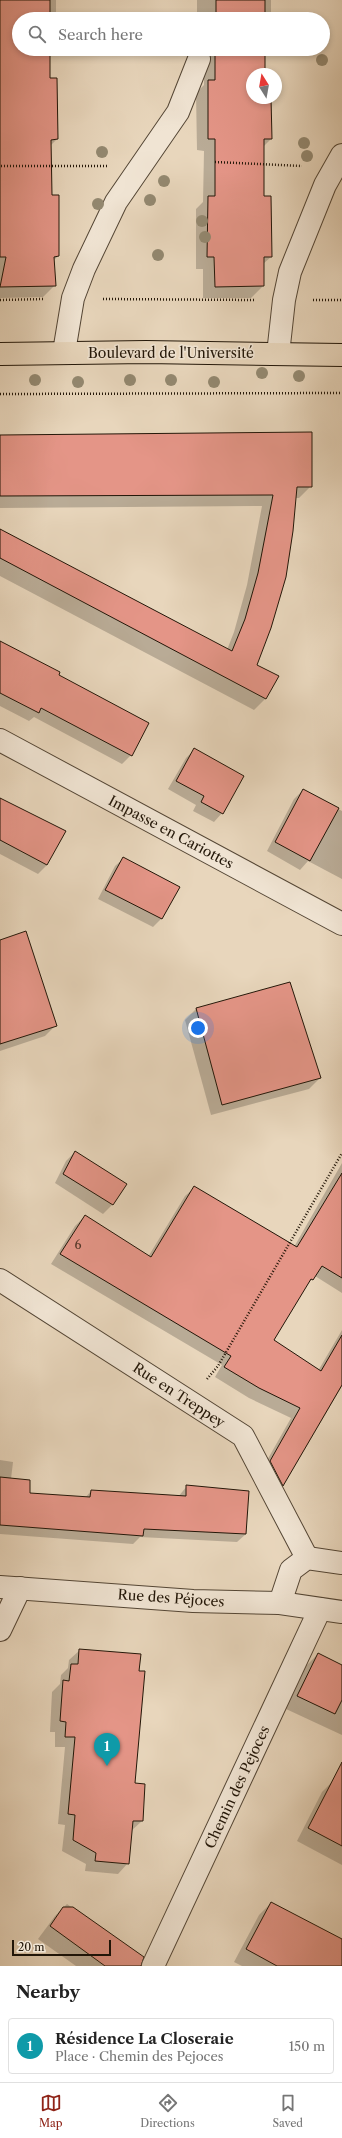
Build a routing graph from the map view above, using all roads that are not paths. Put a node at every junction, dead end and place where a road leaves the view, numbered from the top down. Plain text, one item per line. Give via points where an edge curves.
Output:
1 (199, 58) dead end
2 (338, 161) edge
3 (64, 352) junction
4 (0, 354) edge
5 (278, 354) junction
6 (342, 355) edge
7 (0, 740) edge
8 (342, 924) edge
9 (0, 1280) edge
10 (307, 1558) junction
11 (342, 1563) edge
12 (10, 1587) edge
13 (280, 1603) junction
14 (320, 1608) junction
15 (342, 1612) edge
16 (0, 1630) edge
17 (153, 1966) edge

1 - 3 street via 178,112 116,202 84,269 73,298
2 - 5 street via 290,272
3 - 4 main road, Boulevard de l'Université
3 - 5 main road, Boulevard de l'Université
5 - 6 main road, Boulevard de l'Université
7 - 8 street, Impasse en Cariottes
9 - 10 street, Rue en Treppey via 243,1436
10 - 11 street
10 - 13 street via 291,1570
12 - 13 street, Rue des Péjoces via 193,1600
12 - 16 street
13 - 14 street, Rue des Péjoces
14 - 15 street, Rue des Péjoces
14 - 17 street, Chemin des Pejoces

